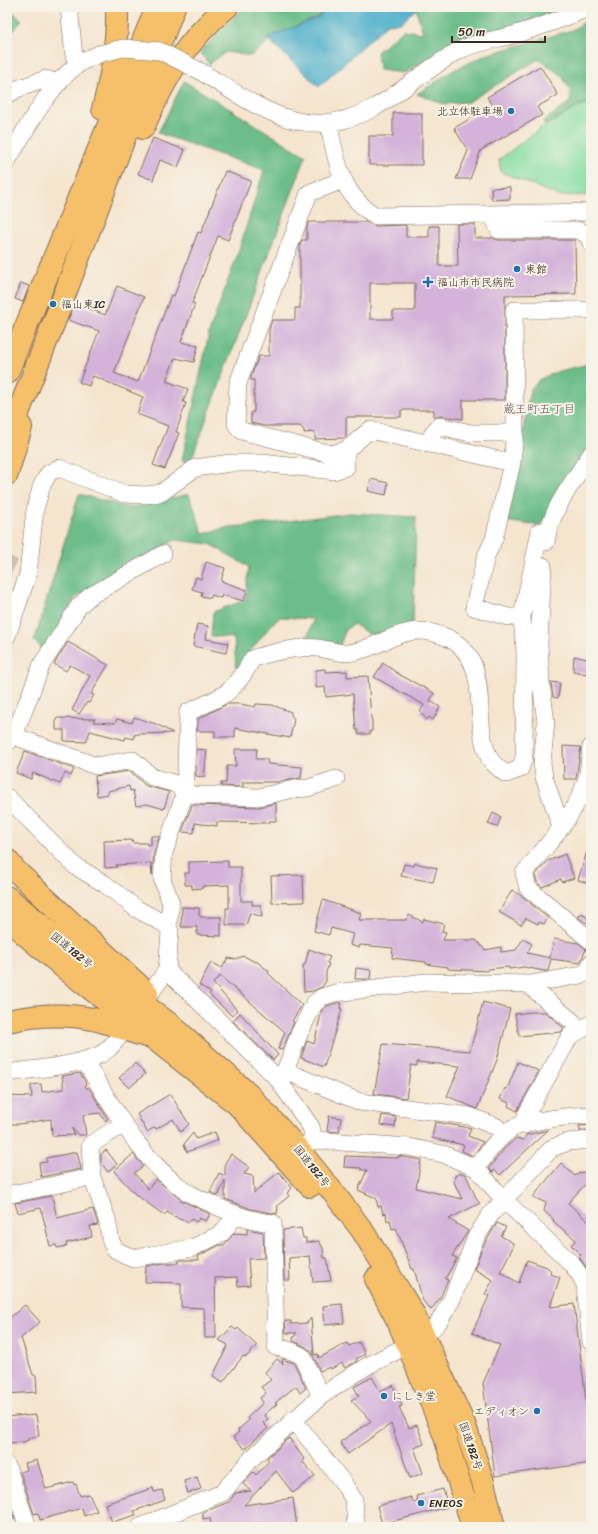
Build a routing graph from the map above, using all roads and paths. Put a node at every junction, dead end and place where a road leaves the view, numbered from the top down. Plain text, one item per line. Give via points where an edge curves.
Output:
1 (69, 7) edge
2 (117, 7) edge
3 (156, 7) edge
4 (174, 7) edge
5 (227, 7) edge
6 (590, 7) edge
7 (80, 64) junction
8 (59, 83) junction
9 (7, 94) edge
10 (328, 122) junction
11 (7, 161) edge
12 (343, 180) junction
13 (591, 212) edge
14 (492, 214) junction
15 (64, 234) junction
16 (85, 241) junction
17 (591, 243) edge
18 (591, 308) edge
19 (7, 373) edge
20 (31, 383) junction
21 (515, 433) junction
22 (7, 441) edge
23 (428, 444) junction
24 (346, 450) junction
25 (591, 454) edge
26 (512, 463) junction
27 (7, 474) edge
28 (548, 531) junction
29 (163, 554) dead end
30 (522, 617) junction
31 (7, 636) edge
32 (10, 740) edge
33 (591, 747) edge
34 (336, 780) dead end
35 (185, 792) junction
36 (7, 797) edge
37 (562, 827) junction
38 (7, 860) edge
39 (7, 896) edge
40 (7, 919) edge
41 (168, 926) junction
42 (591, 941) edge
43 (591, 963) edge
44 (167, 970) junction
45 (530, 984) junction
46 (136, 1012) junction
47 (7, 1021) edge
48 (584, 1028) edge
49 (84, 1060) junction
50 (7, 1073) edge
51 (281, 1075) junction
52 (591, 1115) edge
53 (123, 1124) junction
54 (525, 1125) junction
55 (503, 1135) junction
56 (591, 1140) edge
57 (306, 1144) junction
58 (476, 1168) junction
59 (92, 1177) junction
60 (7, 1195) edge
61 (504, 1200) junction
62 (235, 1216) junction
63 (588, 1285) edge
64 (416, 1341) junction
65 (591, 1342) edge
66 (322, 1396) junction
67 (293, 1419) junction
68 (7, 1466) edge
69 (28, 1527) edge
70 (140, 1527) edge
71 (356, 1527) edge
72 (473, 1527) edge
73 (494, 1527) edge

1 - 7 street via 74,56
2 - 15 highway via 118,34 112,75 101,119 83,168
3 - 15 highway
4 - 16 highway
5 - 16 highway via 209,22 181,56 159,91 122,178
6 - 10 street via 560,20 458,51 375,108 348,119
7 - 8 street
7 - 10 street, bridge via 99,54 123,48 160,51 198,70 273,115 309,123
8 - 9 street via 46,79
8 - 11 street
10 - 12 street
12 - 14 street via 350,194 363,209 376,216
12 - 24 street via 310,193 238,383 236,424 242,431 318,452 331,454
13 - 14 street
14 - 17 street via 499,230 577,230 588,235
15 - 19 highway
16 - 20 highway
18 - 21 street via 514,310
20 - 22 highway
20 - 27 highway
21 - 23 street via 471,433 439,426
21 - 26 street
23 - 24 street via 370,430
23 - 26 street
24 - 31 street via 346,467 334,471 262,463 231,463 195,468 161,493 146,495 125,494 59,468 49,473 42,485 35,509
25 - 28 street via 557,507
26 - 30 street via 474,607 508,617
28 - 30 street via 540,532
28 - 37 street via 540,586 540,677 546,724 542,763 544,777
29 - 32 street via 90,596 79,606 42,664
30 - 35 street via 525,652 524,758 520,769 506,774 489,757 482,727 474,664 466,650 440,634 404,632 347,653 316,648 262,655 252,659 244,675 223,697 188,712
32 - 35 street via 96,766 133,760 152,777 176,784
33 - 37 street via 587,777 575,808
34 - 35 street via 259,797 194,795
35 - 41 street via 164,853 162,879 171,904
36 - 41 street via 75,866
37 - 42 street via 524,873 525,881 528,888
38 - 46 highway
39 - 46 highway, 国道182号 via 72,951
40 - 46 highway, 国道182号 via 62,966
41 - 44 street via 170,932
43 - 45 street via 588,972 580,975
44 - 46 street
44 - 51 street
45 - 48 street via 573,1022
45 - 51 street via 426,982 334,993 322,997 314,1004
46 - 47 highway via 94,1019 55,1015
46 - 49 street via 110,1048 100,1055
46 - 57 highway, 国道182号 via 171,1025
46 - 64 highway, 国道182号 via 155,1038 237,1104 326,1206 350,1238
48 - 54 street via 570,1036 526,1115
49 - 50 street
49 - 53 street
51 - 55 street via 360,1102 469,1116 497,1127
51 - 57 street via 311,1127
52 - 54 street via 571,1115
53 - 59 street via 90,1145
53 - 62 street via 149,1159 171,1180 186,1192
54 - 55 street via 513,1127
55 - 58 street
56 - 61 street via 568,1142 552,1148
57 - 58 street via 409,1147 443,1154
57 - 64 highway, 国道182号 via 413,1313
58 - 61 street
59 - 60 street
59 - 62 street via 107,1220 111,1242 116,1250 134,1258 192,1248 222,1232
61 - 63 street via 571,1263
61 - 64 street via 483,1225 452,1299 438,1322
62 - 66 street via 251,1221 273,1223 276,1347 292,1350 302,1356
63 - 65 street
64 - 66 street via 367,1366
64 - 72 highway, 国道182号
64 - 73 highway, 国道182号 via 465,1426
66 - 67 street
67 - 70 street via 252,1458 222,1493
67 - 71 street via 354,1500
68 - 69 street

